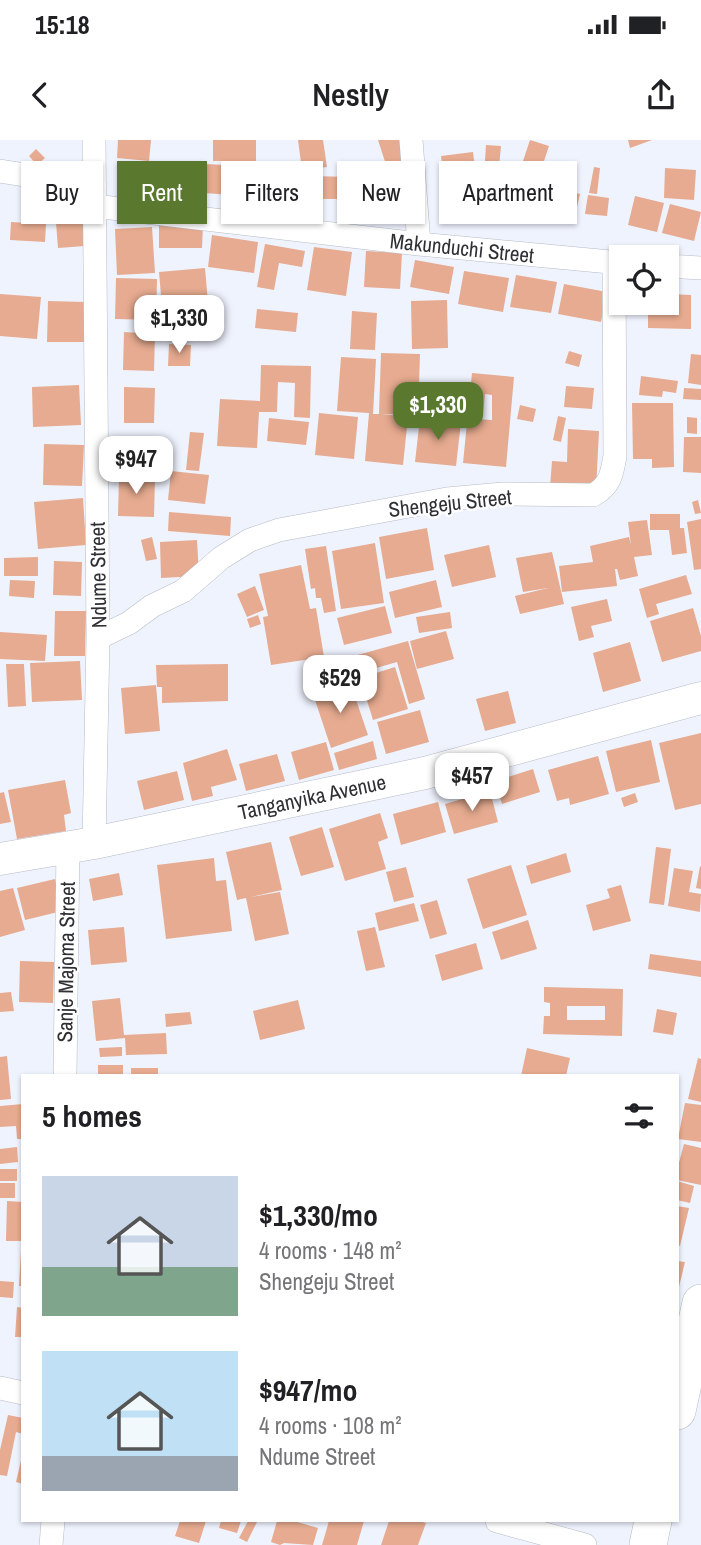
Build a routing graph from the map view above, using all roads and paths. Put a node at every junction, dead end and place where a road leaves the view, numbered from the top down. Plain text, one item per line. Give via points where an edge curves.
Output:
1 (94, 140) edge
2 (411, 140) edge
3 (94, 161) edge
4 (0, 171) edge
5 (21, 177) edge
6 (103, 197) edge
7 (95, 224) edge
8 (419, 244) junction
9 (609, 262) edge
10 (679, 266) edge
11 (701, 268) edge
12 (617, 315) edge
13 (98, 638) junction
14 (701, 698) edge
15 (81, 845) junction
16 (0, 859) edge
17 (65, 1074) edge
18 (701, 1303) edge
19 (0, 1388) edge
20 (21, 1393) edge
21 (679, 1402) edge
22 (53, 1522) edge
23 (501, 1522) edge
24 (653, 1522) edge
25 (51, 1545) edge
26 (586, 1545) edge
27 (648, 1545) edge

1 - 3 street, Ndume Street
2 - 8 street
4 - 5 street, Makunduchi Street
6 - 8 street, Makunduchi Street
7 - 13 street, Ndume Street
8 - 9 street, Makunduchi Street
10 - 11 street
12 - 13 street, Shengeju Street via 615,456 603,489 593,495 447,499 279,530 250,540 183,591
13 - 15 street, Ndume Street
14 - 15 main road, Tanganyika Avenue via 425,773
15 - 16 main road, Tanganyika Avenue
15 - 17 street, Sanje Majoma Street
18 - 21 highway
19 - 20 street
22 - 25 street
23 - 26 street
24 - 27 highway

